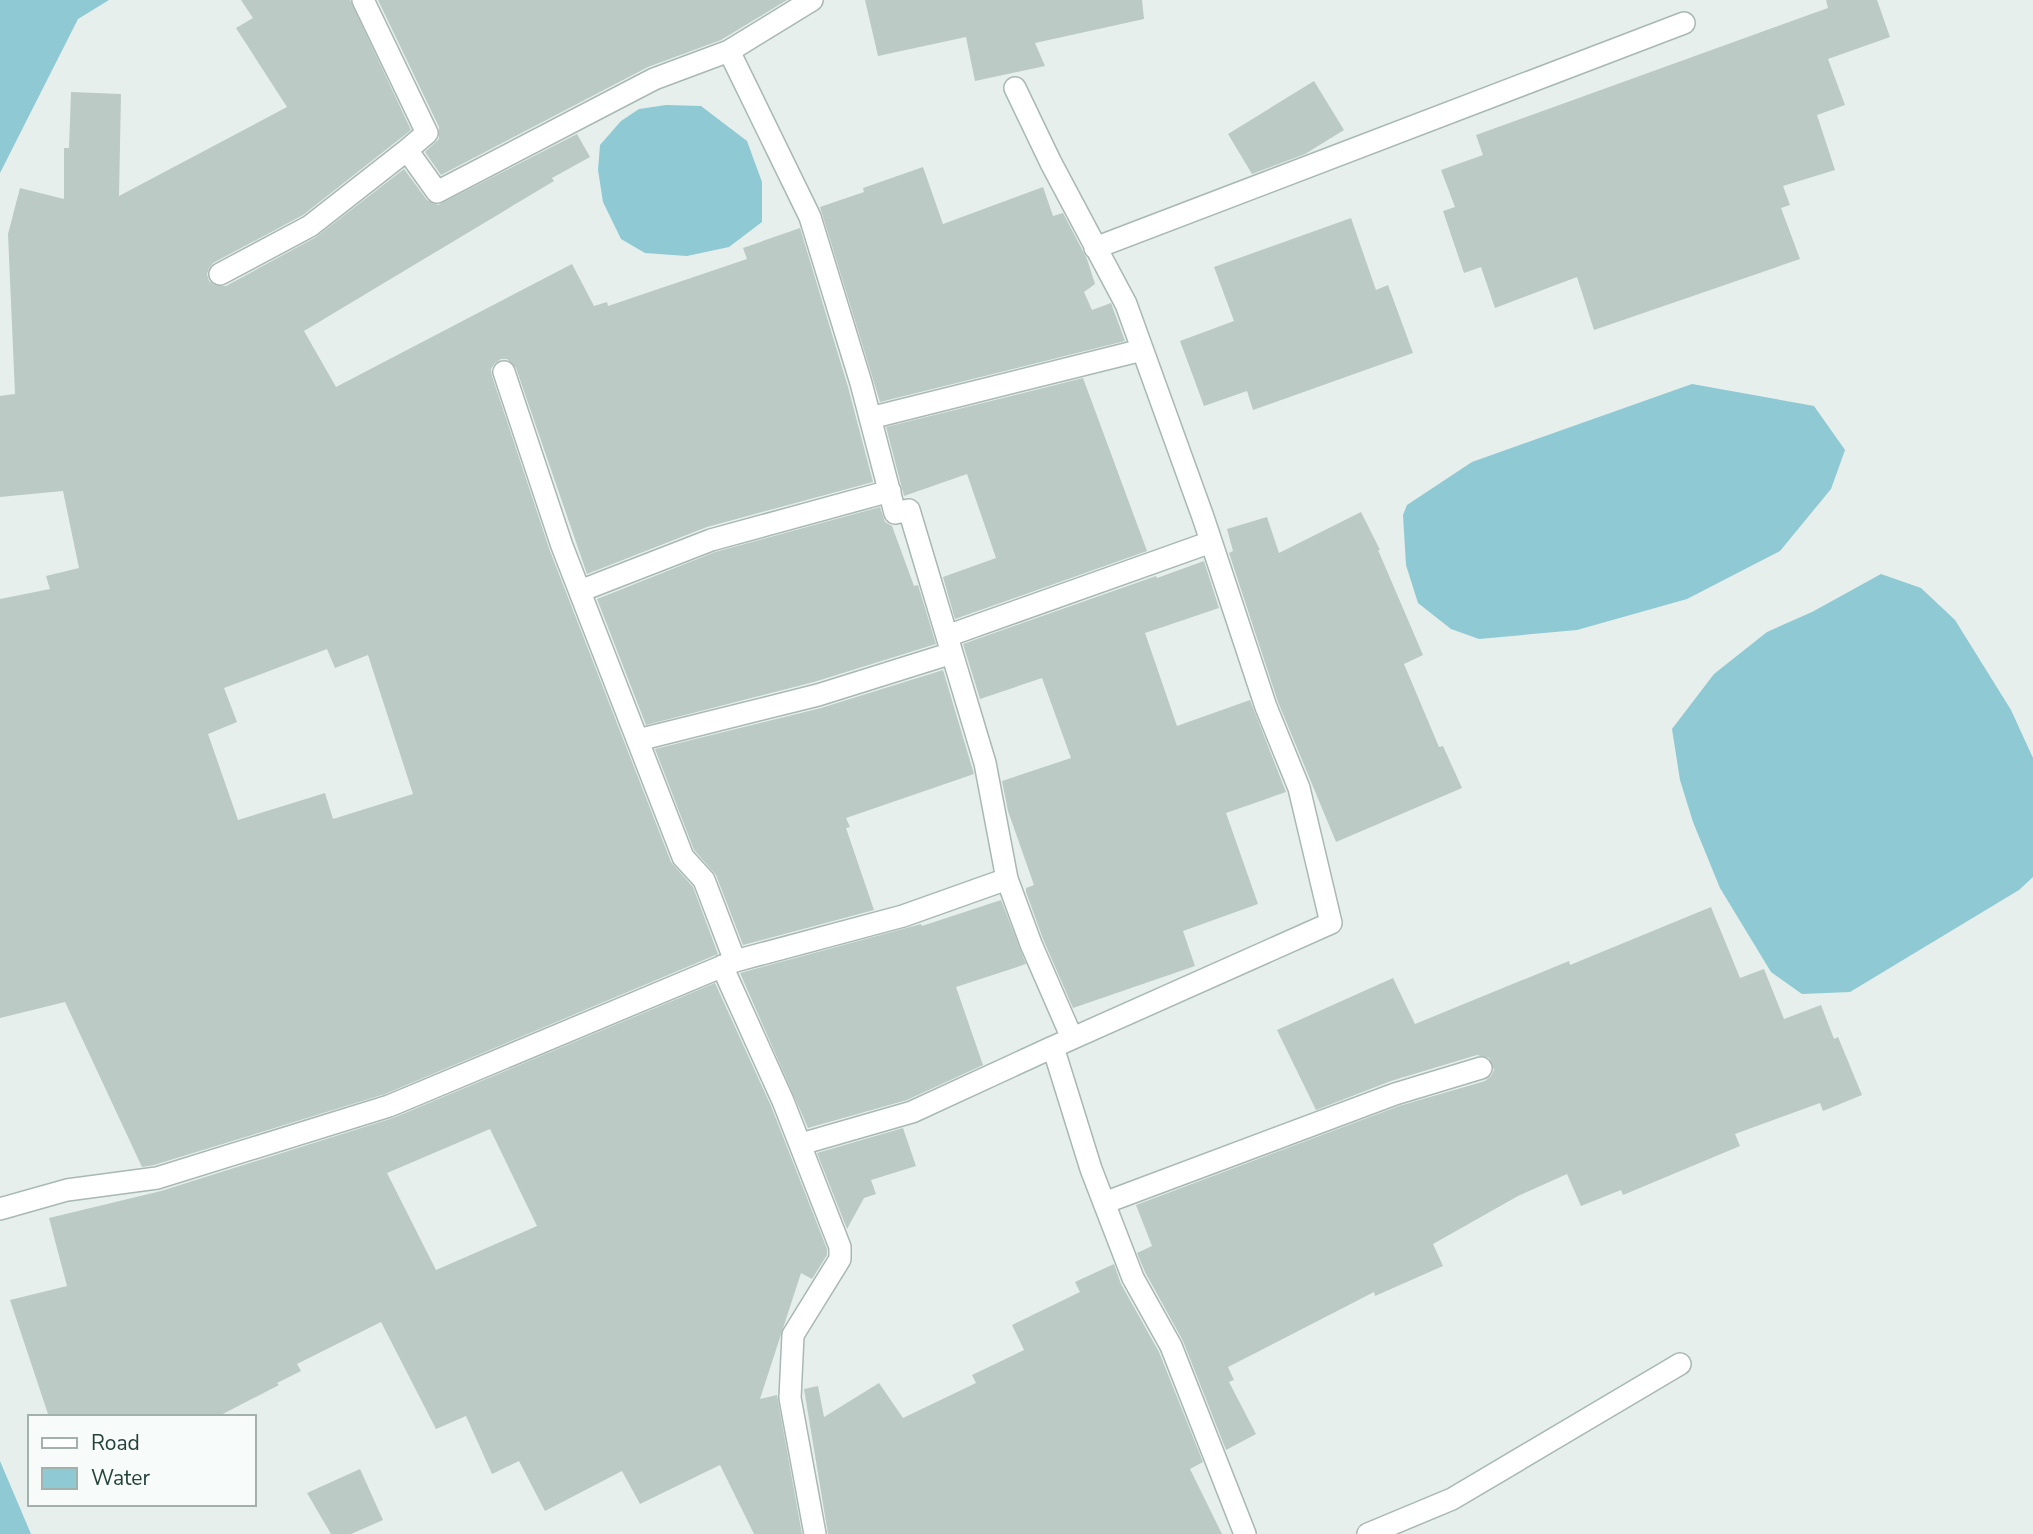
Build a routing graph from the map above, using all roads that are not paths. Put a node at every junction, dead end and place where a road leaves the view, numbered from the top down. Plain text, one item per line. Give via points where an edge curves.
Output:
1 (363, 0) edge
2 (812, 0) edge
3 (1684, 23) dead end
4 (729, 51) junction
5 (1015, 88) dead end
6 (407, 150) junction
7 (1095, 248) junction
8 (220, 274) dead end
9 (1142, 350) junction
10 (504, 372) dead end
11 (870, 418) junction
12 (890, 491) junction
13 (1211, 542) junction
14 (580, 591) junction
15 (949, 644) junction
16 (638, 740) junction
17 (1007, 880) junction
18 (728, 963) junction
19 (1063, 1042) junction
20 (1481, 1068) dead end
21 (801, 1144) junction
22 (1104, 1203) junction
23 (0, 1209) edge
24 (1680, 1364) dead end
25 (814, 1534) edge
26 (1245, 1534) edge
27 (1368, 1534) edge

1 - 6 street via 427,132
2 - 4 street
3 - 7 street
4 - 6 street via 654,79 437,192
4 - 11 street via 810,217
5 - 7 street
6 - 8 street via 310,226
7 - 9 street via 1126,304
9 - 11 street
9 - 13 street
10 - 14 street
11 - 12 street
12 - 14 street via 711,540
12 - 15 street via 895,513 909,510
13 - 15 street
13 - 19 street via 1266,707 1299,788 1332,923
14 - 16 street
15 - 16 street via 818,695
15 - 17 street via 985,763
16 - 18 street via 683,857 704,880
17 - 18 street via 903,916
17 - 19 street
18 - 21 street
18 - 23 street via 389,1106 157,1178 67,1190
19 - 21 street via 912,1112
19 - 22 street via 1091,1169
20 - 22 street via 1395,1094
21 - 25 street via 840,1247 840,1259 793,1335 790,1398
22 - 26 street via 1133,1278 1171,1346
24 - 27 street via 1452,1499

